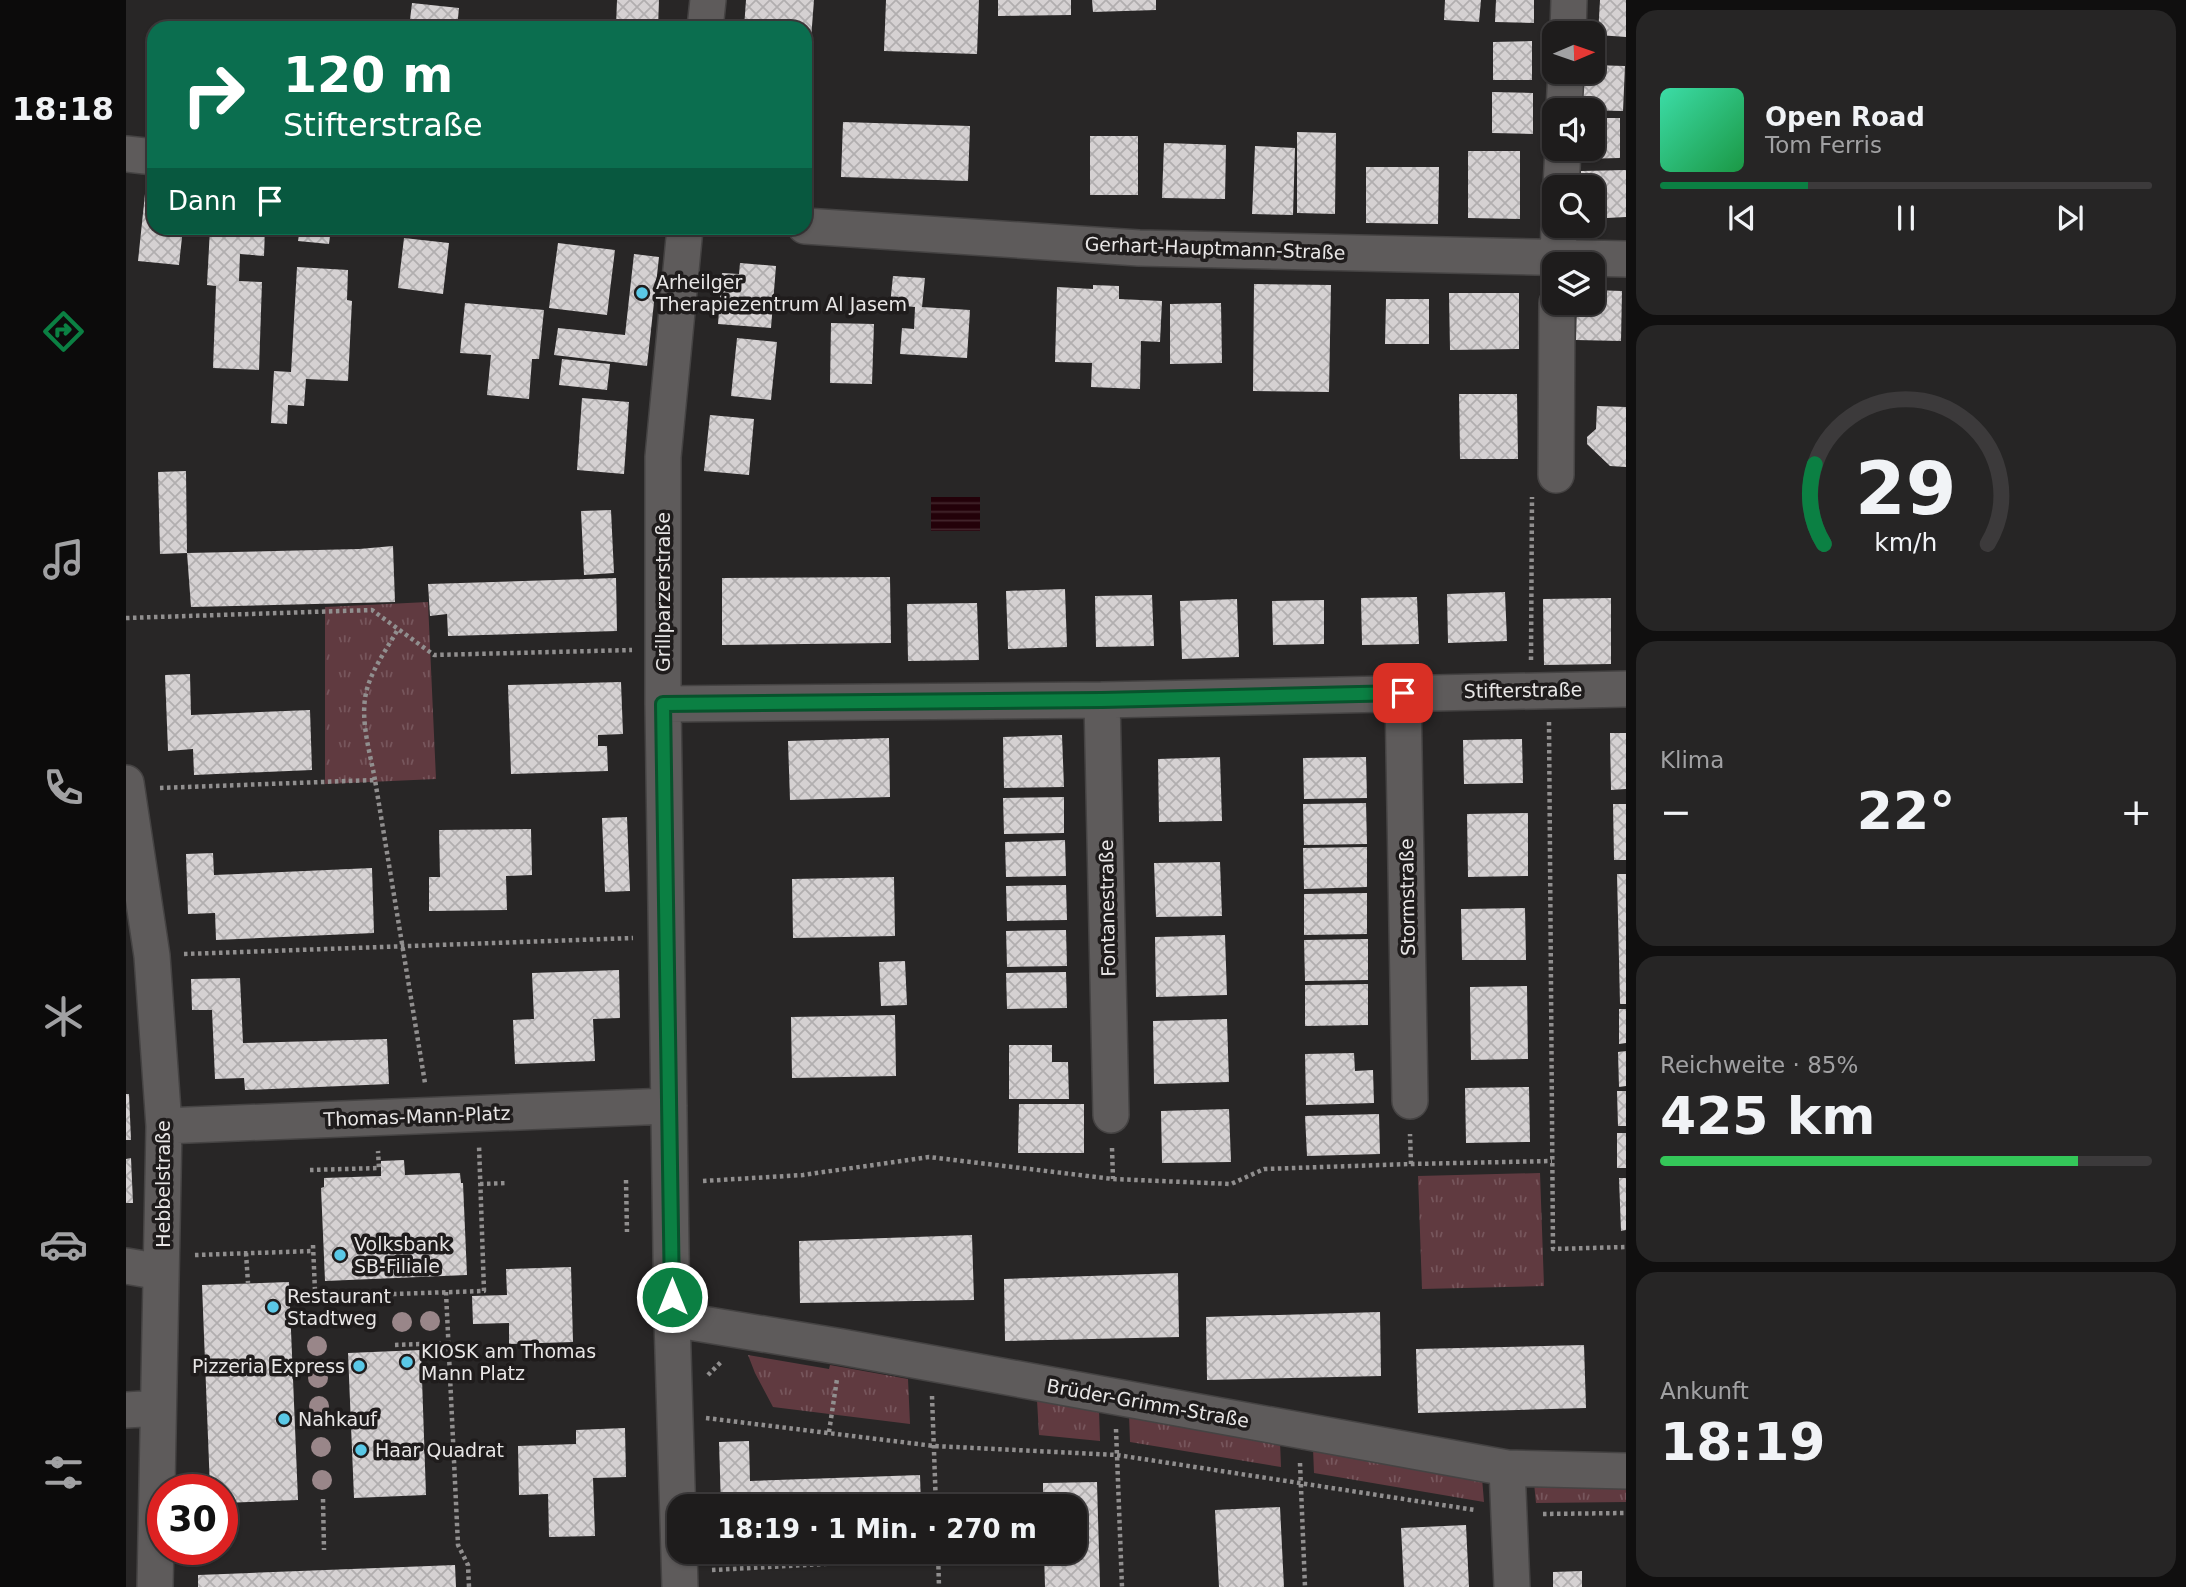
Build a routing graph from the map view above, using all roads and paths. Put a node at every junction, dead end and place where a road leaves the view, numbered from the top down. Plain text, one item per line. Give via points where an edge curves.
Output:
1 (708, 0) edge
2 (1569, 0) edge
3 (706, 21) edge
4 (1568, 21) edge
5 (126, 154) edge
6 (147, 156) edge
7 (812, 226) edge
8 (684, 235) edge
9 (1558, 249) edge
10 (1626, 259) edge
11 (1557, 315) edge
12 (1556, 475) joint
13 (126, 618) edge
14 (398, 629) junction
15 (663, 649) junction
16 (1626, 688) edge
17 (1540, 690) junction
18 (1403, 693) junction
19 (1102, 700) junction
20 (663, 704) junction
21 (375, 780) junction
22 (127, 786) edge
23 (667, 937) junction
24 (404, 946) junction
25 (152, 956) junction
26 (1410, 1101) joint
27 (669, 1106) junction
28 (477, 1113) junction
29 (430, 1115) junction
30 (1111, 1115) dead end
31 (164, 1126) junction
32 (378, 1157) dead end
33 (1552, 1161) junction
34 (1411, 1164) junction
35 (310, 1170) dead end
36 (626, 1180) dead end
37 (671, 1183) junction
38 (480, 1184) junction
39 (508, 1184) dead end
40 (627, 1232) dead end
41 (1626, 1247) edge
42 (246, 1254) junction
43 (162, 1264) junction
44 (126, 1266) edge
45 (248, 1283) dead end
46 (315, 1291) dead end
47 (446, 1292) junction
48 (393, 1294) dead end
49 (672, 1319) junction
50 (449, 1343) junction
51 (395, 1345) dead end
52 (931, 1363) junction
53 (839, 1367) dead end
54 (1115, 1396) junction
55 (142, 1409) edge
56 (675, 1414) junction
57 (1298, 1430) junction
58 (829, 1433) junction
59 (934, 1446) junction
60 (1117, 1455) junction
61 (1507, 1468) junction
62 (1626, 1471) edge
63 (1301, 1482) junction
64 (936, 1494) edge
65 (323, 1499) dead end
66 (1626, 1513) edge
67 (1509, 1515) junction
68 (324, 1550) dead end
69 (845, 1564) edge
70 (938, 1564) edge
71 (679, 1580) edge
72 (155, 1587) edge
73 (469, 1587) edge
74 (939, 1587) edge
75 (1122, 1587) edge
76 (1305, 1587) edge
77 (1512, 1587) edge

1 - 3 street
2 - 4 street
5 - 6 street
7 - 9 street, Gerhart-Hauptmann-Straße via 1139,248
8 - 15 street, Grillparzerstraße via 663,457
9 - 10 street, Gerhart-Hauptmann-Straße
11 - 12 street
12 - 17 path via 1532,490
13 - 14 path via 372,610
14 - 15 path via 434,655
14 - 21 path via 365,694 366,733
15 - 20 street, Grillparzerstraße
16 - 17 street, Stifterstraße
17 - 18 street, Stifterstraße
17 - 33 path
18 - 19 street, Stifterstraße
18 - 26 street, Stormstraße
19 - 20 street, Stifterstraße
19 - 30 street, Fontanestraße
20 - 23 street, Grillparzerstraße
21 - 22 path
21 - 24 path
22 - 25 street, Hebbelstraße
23 - 24 path
23 - 27 street, Grillparzerstraße
24 - 25 path
24 - 29 path
25 - 31 street, Hebbelstraße
26 - 34 path
27 - 28 street, Thomas-Mann-Platz
27 - 37 street, Grillparzerstraße
28 - 29 street, Thomas-Mann-Platz
28 - 38 path
29 - 31 street, Thomas-Mann-Platz
31 - 43 street, Hebbelstraße
32 - 35 path via 379,1168
33 - 34 path
33 - 41 path via 1553,1249
34 - 37 path via 1264,1169 1231,1184 1112,1179 929,1157 803,1175
36 - 40 path
37 - 49 street, Grillparzerstraße
38 - 39 path
38 - 47 path via 484,1290
42 - 43 path
42 - 45 path
42 - 46 path via 313,1248
43 - 44 street
43 - 55 street, Hebbelstraße
47 - 48 path
47 - 50 path
49 - 52 street, Brüder-Grimm-Straße
49 - 56 street, Grillparzerstraße
50 - 51 path
50 - 73 path via 458,1545 468,1565
52 - 54 street, Brüder-Grimm-Straße
52 - 59 path
53 - 58 path
54 - 57 street, Brüder-Grimm-Straße
54 - 60 path
55 - 72 street, Hebbelstraße
56 - 58 path
56 - 71 street, Grillparzerstraße
57 - 61 street, Brüder-Grimm-Straße
57 - 63 path
58 - 59 path
59 - 60 path
59 - 64 path
60 - 63 path
60 - 75 path
61 - 62 street, Brüder-Grimm-Straße
61 - 67 street
63 - 67 path
63 - 76 path
65 - 68 path
66 - 67 path
67 - 77 street
69 - 71 path
70 - 74 path

